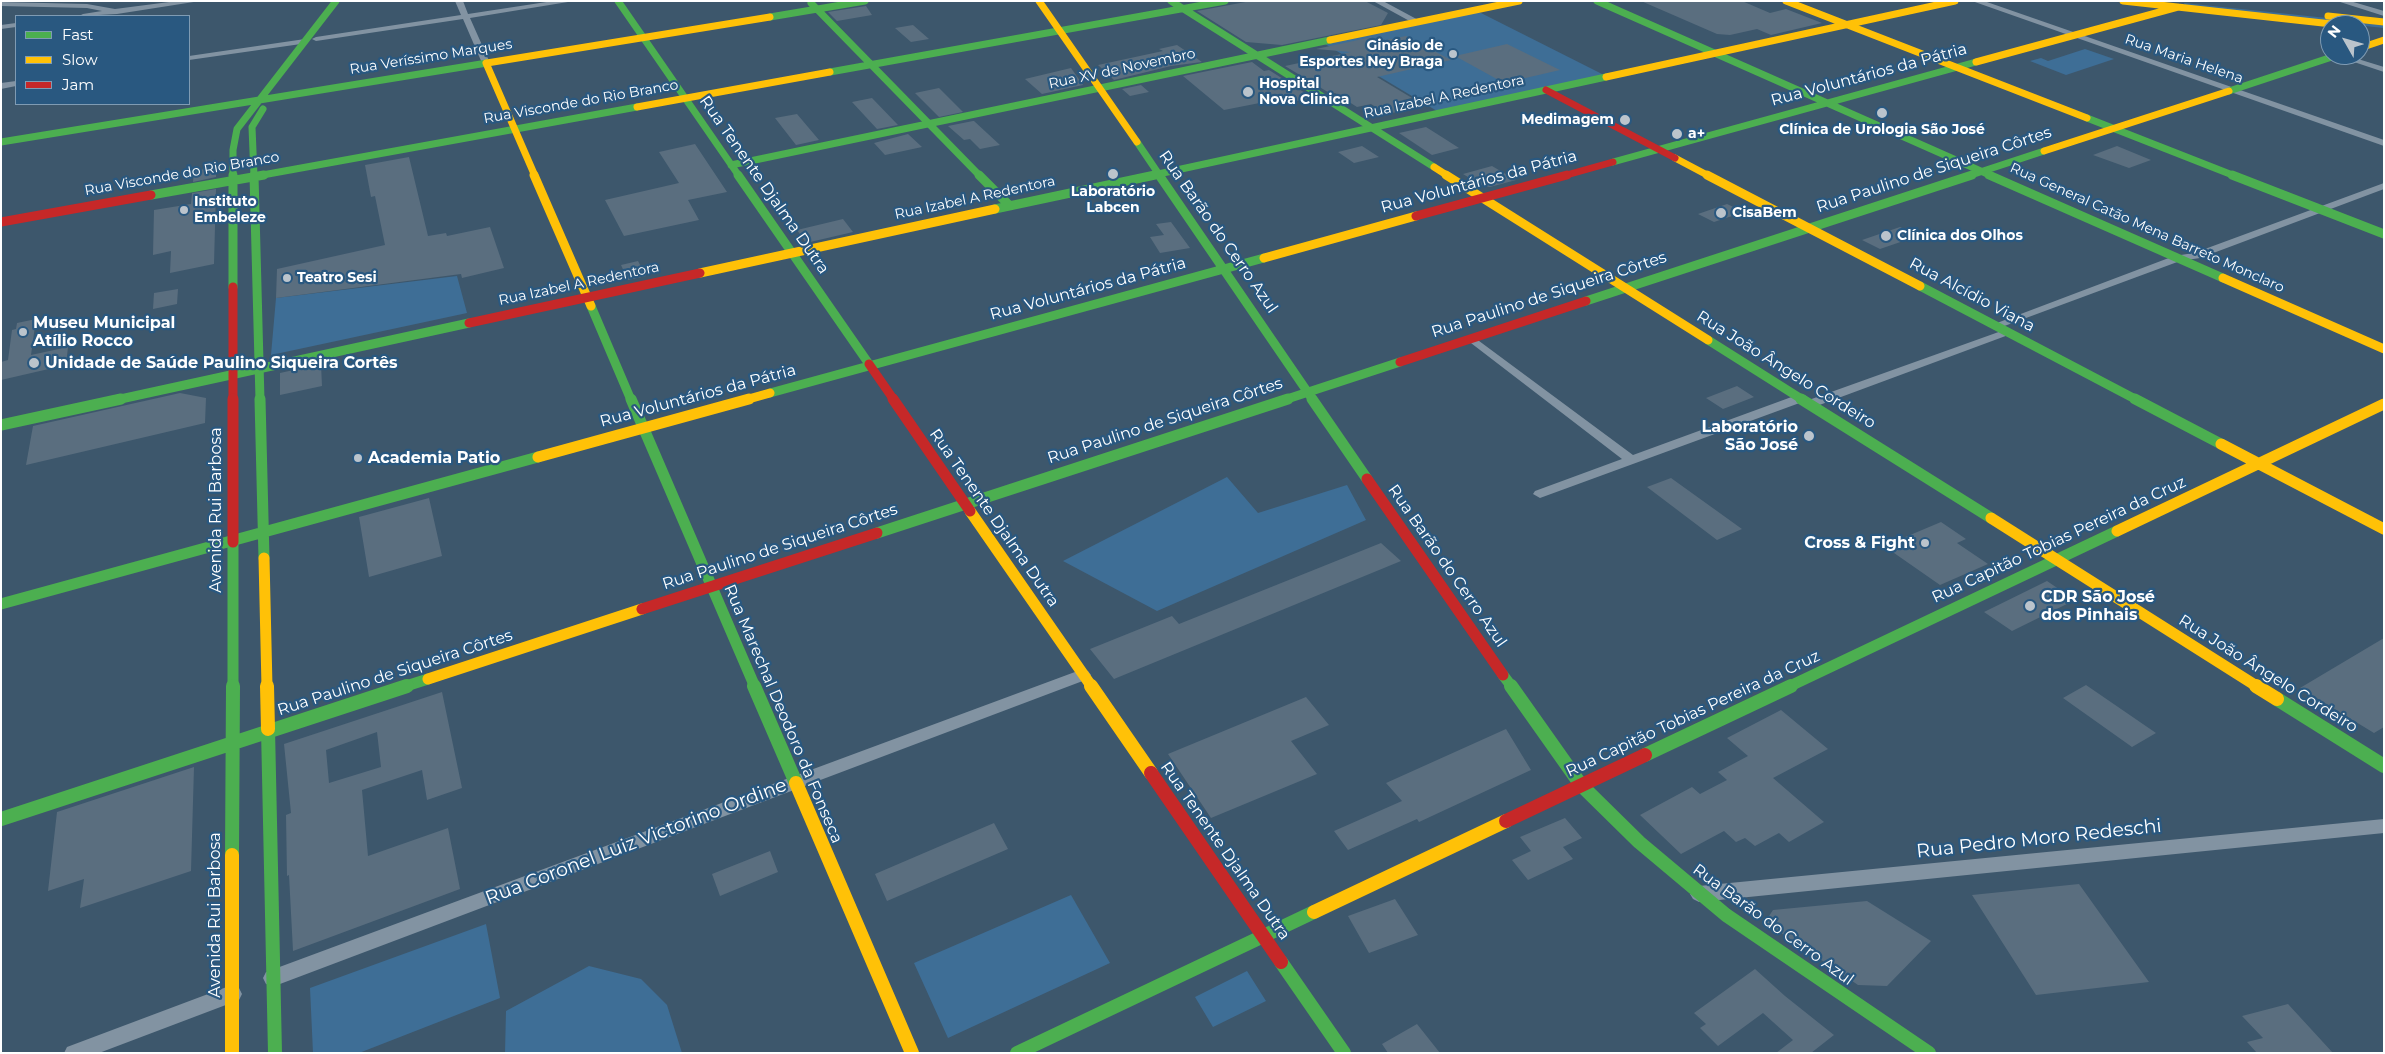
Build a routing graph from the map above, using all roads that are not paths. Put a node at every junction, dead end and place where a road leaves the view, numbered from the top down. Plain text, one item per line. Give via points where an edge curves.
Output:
1 (196, 1) edge
2 (336, 1) edge
3 (346, 1) edge
4 (459, 1) edge
5 (570, 1) edge
6 (618, 1) edge
7 (865, 1) edge
8 (1039, 1) edge
9 (1171, 1) edge
10 (1225, 1) edge
11 (1377, 1) edge
12 (1519, 1) edge
13 (1597, 1) edge
14 (1786, 1) edge
15 (1955, 1) edge
16 (1976, 1) edge
17 (2123, 1) edge
18 (2189, 1) edge
19 (2341, 1) edge
20 (1, 4) edge
21 (2176, 4) edge
22 (813, 5) edge
23 (1183, 9) junction
24 (117, 12) junction
25 (92, 15) edge
26 (466, 17) junction
27 (1418, 22) junction
28 (2320, 22) edge
29 (2382, 22) edge
30 (15, 25) edge
31 (1847, 25) junction
32 (1, 27) edge
33 (1060, 31) junction
34 (2075, 36) junction
35 (643, 37) junction
36 (311, 40) junction
37 (2384, 40) edge
38 (2370, 45) edge
39 (1715, 54) junction
40 (1258, 56) junction
41 (190, 58) edge
42 (2320, 61) edge
43 (486, 63) junction
44 (871, 65) junction
45 (2369, 65) edge
46 (1957, 68) junction
47 (2384, 70) edge
48 (15, 84) edge
49 (1, 86) edge
50 (1100, 88) junction
51 (1546, 90) junction
52 (2231, 90) junction
53 (685, 98) junction
54 (265, 99) junction
55 (1828, 103) junction
56 (929, 124) junction
57 (1372, 128) junction
58 (2113, 128) junction
59 (514, 129) junction
60 (1, 142) edge
61 (2384, 143) edge
62 (1659, 150) junction
63 (731, 165) junction
64 (1981, 171) junction
65 (1158, 174) junction
66 (256, 176) junction
67 (233, 180) junction
68 (2384, 186) edge
69 (1483, 198) junction
70 (1010, 206) junction
71 (2320, 209) junction
72 (1, 222) edge
73 (1808, 228) junction
74 (2384, 234) edge
75 (792, 253) junction
76 (2178, 258) junction
77 (1225, 269) junction
78 (1625, 288) junction
79 (586, 298) junction
80 (1995, 326) junction
81 (2007, 332) junction
82 (1471, 338) junction
83 (2384, 349) edge
84 (870, 366) junction
85 (260, 368) junction
86 (232, 374) junction
87 (1308, 391) junction
88 (1805, 401) junction
89 (2384, 404) edge
90 (1, 425) edge
91 (643, 428) junction
92 (1631, 460) junction
93 (2258, 463) junction
94 (1540, 494) dead end
95 (965, 504) junction
96 (2384, 529) edge
97 (263, 532) junction
98 (232, 541) junction
99 (2056, 559) junction
100 (710, 587) junction
101 (1, 604) edge
102 (1083, 675) junction
103 (267, 732) junction
104 (232, 743) junction
105 (2384, 766) edge
106 (796, 783) junction
107 (1581, 785) junction
108 (1, 819) edge
109 (2384, 826) edge
110 (1699, 894) junction
111 (1263, 936) junction
112 (273, 978) junction
113 (232, 994) junction
114 (74, 1053) edge
115 (232, 1053) edge
116 (275, 1053) edge
117 (912, 1053) edge
118 (1017, 1053) edge
119 (1344, 1053) edge
120 (1929, 1053) edge

1 - 24 street
2 - 36 main road, Avenida Rui Barbosa
3 - 36 main road, Avenida Rui Barbosa
4 - 26 street, Rua Marechal Deodoro da Fonseca
5 - 26 street
6 - 35 main road, Rua Tenente Djalma Dutra
7 - 22 main road, Rua Veríssimo Marques
8 - 33 main road, Rua Barão do Cerro Azul
9 - 23 main road, Rua João Ângelo Cordeiro
10 - 23 main road, Rua Visconde do Rio Branco
11 - 27 street
12 - 27 main road, Rua XV de Novembro
13 - 39 main road, Rua General Catão Mena Barreto Monclaro
14 - 31 main road
15 - 31 main road, Rua Izabel A Redentora
16 - 34 street, Rua Maria Helena
17 - 21 main road
18 - 29 main road
19 - 29 street
20 - 24 street via 87,6
21 - 28 main road
21 - 34 main road, Rua Voluntários da Pátria
22 - 35 main road, Rua Veríssimo Marques
22 - 44 main road
23 - 33 main road, Rua Visconde do Rio Branco
23 - 40 main road, Rua João Ângelo Cordeiro
24 - 25 street
26 - 36 street
26 - 43 street, Rua Marechal Deodoro da Fonseca
27 - 40 main road, Rua XV de Novembro
30 - 32 street
31 - 39 main road, Rua Izabel A Redentora
31 - 46 main road
33 - 44 main road, Rua Visconde do Rio Branco
33 - 50 main road, Rua Barão do Cerro Azul
34 - 46 main road, Rua Voluntários da Pátria
34 - 52 street, Rua Maria Helena
35 - 43 main road, Rua Veríssimo Marques
35 - 53 main road, Rua Tenente Djalma Dutra
36 - 41 street
36 - 54 main road, Avenida Rui Barbosa
37 - 38 main road
39 - 51 main road, Rua Izabel A Redentora
39 - 55 main road, Rua General Catão Mena Barreto Monclaro
40 - 50 main road, Rua XV de Novembro
40 - 57 main road, Rua João Ângelo Cordeiro
42 - 52 main road, Rua Paulino de Siqueira Côrtes
43 - 54 main road, Rua Veríssimo Marques
43 - 59 main road, Rua Marechal Deodoro da Fonseca
44 - 53 main road, Rua Visconde do Rio Branco
44 - 56 main road
45 - 47 street
46 - 55 main road, Rua Voluntários da Pátria
46 - 58 main road
48 - 49 street
50 - 56 main road, Rua XV de Novembro
50 - 65 main road, Rua Barão do Cerro Azul
51 - 57 main road, Rua Izabel A Redentora
51 - 62 main road, Rua Alcídio Viana
52 - 58 main road, Rua Paulino de Siqueira Côrtes
52 - 61 street, Rua Maria Helena
53 - 59 main road, Rua Visconde do Rio Branco
53 - 63 main road, Rua Tenente Djalma Dutra
54 - 60 main road, Rua Veríssimo Marques
54 - 66 main road, Avenida Rui Barbosa via 252,127
54 - 67 main road, Avenida Rui Barbosa via 237,129
55 - 62 main road, Rua Voluntários da Pátria
55 - 64 main road, Rua General Catão Mena Barreto Monclaro
56 - 63 main road, Rua XV de Novembro
56 - 70 main road
57 - 65 main road, Rua Izabel A Redentora
57 - 69 main road, Rua João Ângelo Cordeiro
58 - 64 main road, Rua Paulino de Siqueira Côrtes
58 - 71 main road
59 - 66 main road, Rua Visconde do Rio Branco
59 - 79 main road, Rua Marechal Deodoro da Fonseca
62 - 69 main road, Rua Voluntários da Pátria
62 - 73 main road, Rua Alcídio Viana
63 - 75 main road, Rua Tenente Djalma Dutra
64 - 73 main road, Rua Paulino de Siqueira Côrtes
64 - 76 main road, Rua General Catão Mena Barreto Monclaro
65 - 70 main road, Rua Izabel A Redentora
65 - 77 main road, Rua Barão do Cerro Azul
66 - 67 main road, Rua Visconde do Rio Branco
66 - 85 main road, Avenida Rui Barbosa
67 - 72 main road, Rua Visconde do Rio Branco
67 - 86 main road, Avenida Rui Barbosa
68 - 71 street
69 - 77 main road, Rua Voluntários da Pátria
69 - 78 main road, Rua João Ângelo Cordeiro
70 - 75 main road, Rua Izabel A Redentora
71 - 74 main road
71 - 76 street via 2196,256
73 - 78 main road, Rua Paulino de Siqueira Côrtes
73 - 80 main road, Rua Alcídio Viana
75 - 79 main road, Rua Izabel A Redentora
75 - 84 main road, Rua Tenente Djalma Dutra
76 - 80 street
76 - 83 main road, Rua General Catão Mena Barreto Monclaro
77 - 84 main road, Rua Voluntários da Pátria
77 - 87 main road, Rua Barão do Cerro Azul
78 - 82 main road, Rua Paulino de Siqueira Côrtes
78 - 88 main road, Rua João Ângelo Cordeiro
79 - 85 main road, Rua Izabel A Redentora
79 - 91 main road, Rua Marechal Deodoro da Fonseca
80 - 81 main road, Rua Alcídio Viana
81 - 88 street
81 - 93 main road, Rua Alcídio Viana
82 - 87 main road, Rua Paulino de Siqueira Côrtes
82 - 92 street
84 - 91 main road, Rua Voluntários da Pátria
84 - 95 main road, Rua Tenente Djalma Dutra
85 - 86 main road, Rua Izabel A Redentora
85 - 97 main road, Avenida Rui Barbosa
86 - 90 main road, Rua Izabel A Redentora
86 - 98 main road, Avenida Rui Barbosa
87 - 95 main road, Rua Paulino de Siqueira Côrtes
87 - 107 main road, Rua Barão do Cerro Azul
88 - 92 street
88 - 99 main road, Rua João Ângelo Cordeiro
89 - 93 main road, Rua Capitão Tobias Pereira da Cruz
91 - 97 main road, Rua Voluntários da Pátria
91 - 100 main road, Rua Marechal Deodoro da Fonseca
92 - 94 street
93 - 96 main road, Rua Alcídio Viana
93 - 99 main road, Rua Capitão Tobias Pereira da Cruz
95 - 100 main road, Rua Paulino de Siqueira Côrtes
95 - 102 main road, Rua Tenente Djalma Dutra
97 - 98 main road, Rua Voluntários da Pátria
97 - 103 main road, Avenida Rui Barbosa
98 - 101 main road, Rua Voluntários da Pátria
98 - 104 main road, Avenida Rui Barbosa
99 - 105 main road, Rua João Ângelo Cordeiro
99 - 107 main road, Rua Capitão Tobias Pereira da Cruz
100 - 103 main road, Rua Paulino de Siqueira Côrtes
100 - 106 main road, Rua Marechal Deodoro da Fonseca
102 - 106 street, Rua Coronel Luiz Victorino Ordine
102 - 111 main road, Rua Tenente Djalma Dutra
103 - 104 main road, Rua Paulino de Siqueira Côrtes
103 - 112 main road, Avenida Rui Barbosa
104 - 108 main road, Rua Paulino de Siqueira Côrtes
104 - 113 main road, Avenida Rui Barbosa
106 - 112 street, Rua Coronel Luiz Victorino Ordine
106 - 117 main road, Rua Marechal Deodoro da Fonseca
107 - 110 main road, Rua Barão do Cerro Azul via 1619,824
107 - 111 main road, Rua Capitão Tobias Pereira da Cruz
109 - 110 street, Rua Pedro Moro Redeschi
110 - 120 main road, Rua Barão do Cerro Azul via 1765,943
111 - 118 main road, Rua Capitão Tobias Pereira da Cruz
111 - 119 main road, Rua Tenente Djalma Dutra
112 - 116 main road, Avenida Rui Barbosa
113 - 114 street
113 - 115 main road, Avenida Rui Barbosa

